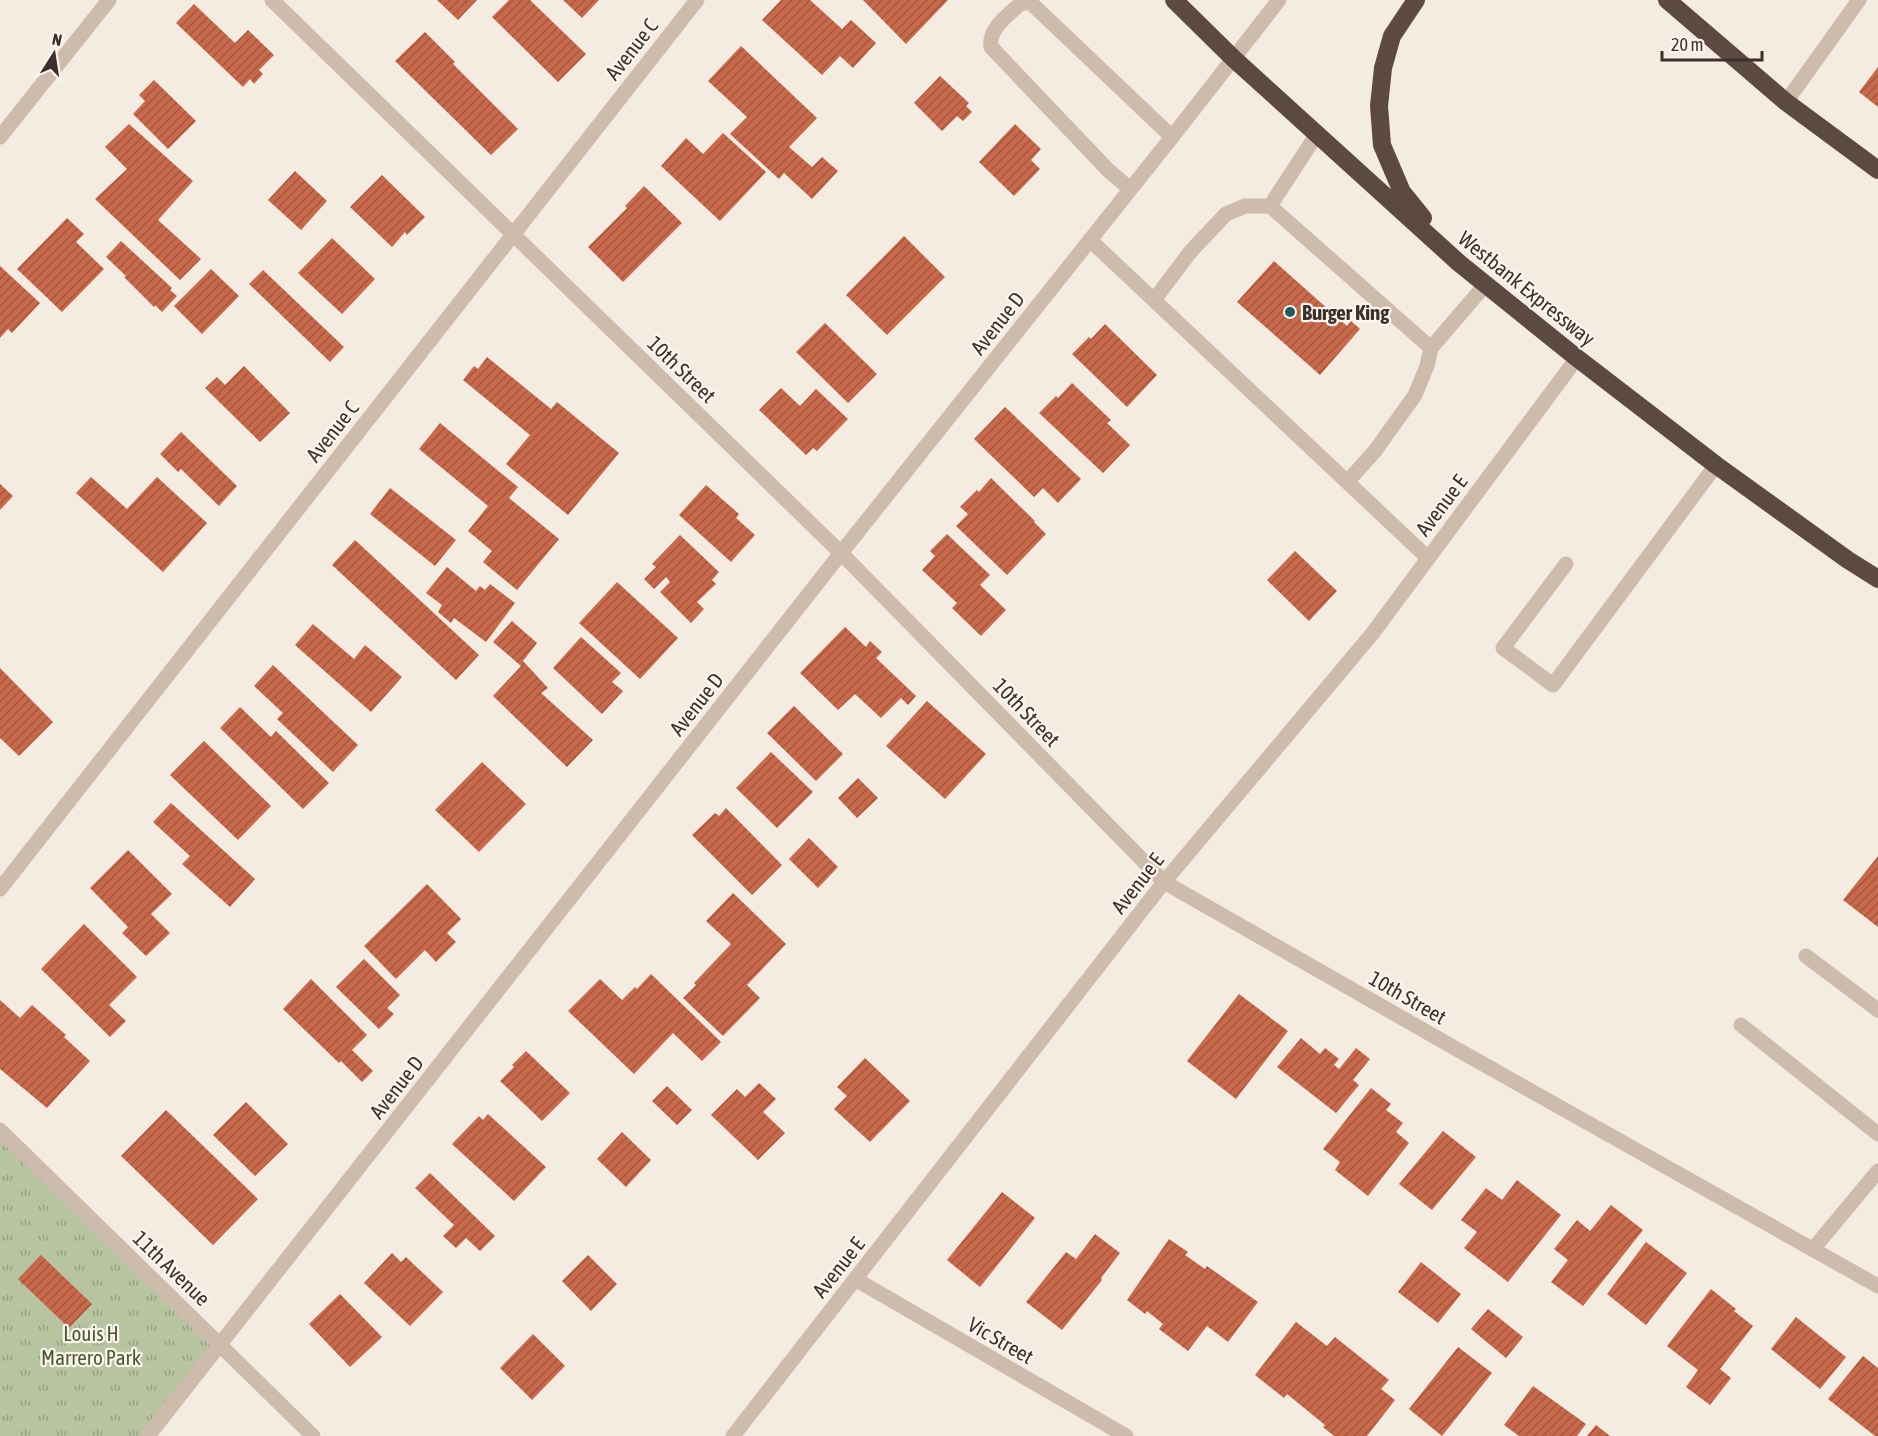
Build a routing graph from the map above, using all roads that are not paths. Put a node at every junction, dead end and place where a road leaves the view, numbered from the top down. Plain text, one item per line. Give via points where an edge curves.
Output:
1 (109, 0) edge
2 (272, 0) edge
3 (697, 0) edge
4 (1174, 0) edge
5 (1279, 0) edge
6 (1416, 0) edge
7 (1667, 0) edge
8 (1859, 0) edge
9 (1234, 59) junction
10 (1786, 102) junction
11 (1317, 134) junction
12 (0, 137) edge
13 (1172, 138) junction
14 (1878, 170) edge
15 (1131, 189) junction
16 (1270, 207) junction
17 (513, 234) junction
18 (1090, 240) junction
19 (1459, 263) junction
20 (1485, 285) junction
21 (1154, 300) junction
22 (1431, 348) junction
23 (1577, 358) junction
24 (1716, 465) junction
25 (1348, 481) junction
26 (841, 553) junction
27 (1428, 558) junction
28 (1566, 564) dead end
29 (1878, 579) edge
30 (1164, 882) junction
31 (0, 889) edge
32 (1806, 956) dead end
33 (1878, 1010) edge
34 (1741, 1025) dead end
35 (0, 1130) edge
36 (1878, 1134) edge
37 (1878, 1171) edge
38 (1813, 1249) junction
39 (855, 1279) junction
40 (1878, 1286) edge
41 (220, 1345) junction
42 (148, 1436) edge
43 (313, 1436) edge
44 (733, 1436) edge
45 (1126, 1436) edge

1 - 12 street
2 - 17 street, 10th Street
3 - 17 street, Avenue C
4 - 9 highway, Westbank Expressway
5 - 9 street, Avenue D
6 - 19 highway via 1392,36 1383,68 1379,106 1382,145 1402,192
7 - 10 highway
8 - 10 street
9 - 11 highway, Westbank Expressway
9 - 13 street, Avenue D
10 - 14 highway
11 - 16 street
11 - 19 highway, Westbank Expressway
13 - 15 street, Avenue D
13 - 15 street via 1031,3 1022,3 993,30 991,47
15 - 18 street, Avenue D
16 - 21 street via 1245,206 1226,214 1191,251
16 - 22 street
17 - 26 street, 10th Street
17 - 31 street, Avenue C
18 - 21 street
18 - 26 street, Avenue D
19 - 20 highway, Westbank Expressway
20 - 22 street
20 - 23 highway, Westbank Expressway
21 - 25 street
22 - 25 street via 1415,395
23 - 24 highway, Westbank Expressway
23 - 27 street, Avenue E
24 - 28 street via 1553,685 1503,648
24 - 29 highway, Westbank Expressway
25 - 27 street
26 - 30 street, 10th Street
26 - 41 street, Avenue D
27 - 30 street, Avenue E via 1372,634
30 - 38 street, 10th Street
30 - 39 street, Avenue E
32 - 33 street
34 - 36 street
35 - 41 street, 11th Avenue
37 - 38 street
38 - 40 street, 10th Street
39 - 44 street, Avenue E
39 - 45 street, Vic Street
41 - 42 street, Avenue D
41 - 43 street, 11th Avenue

